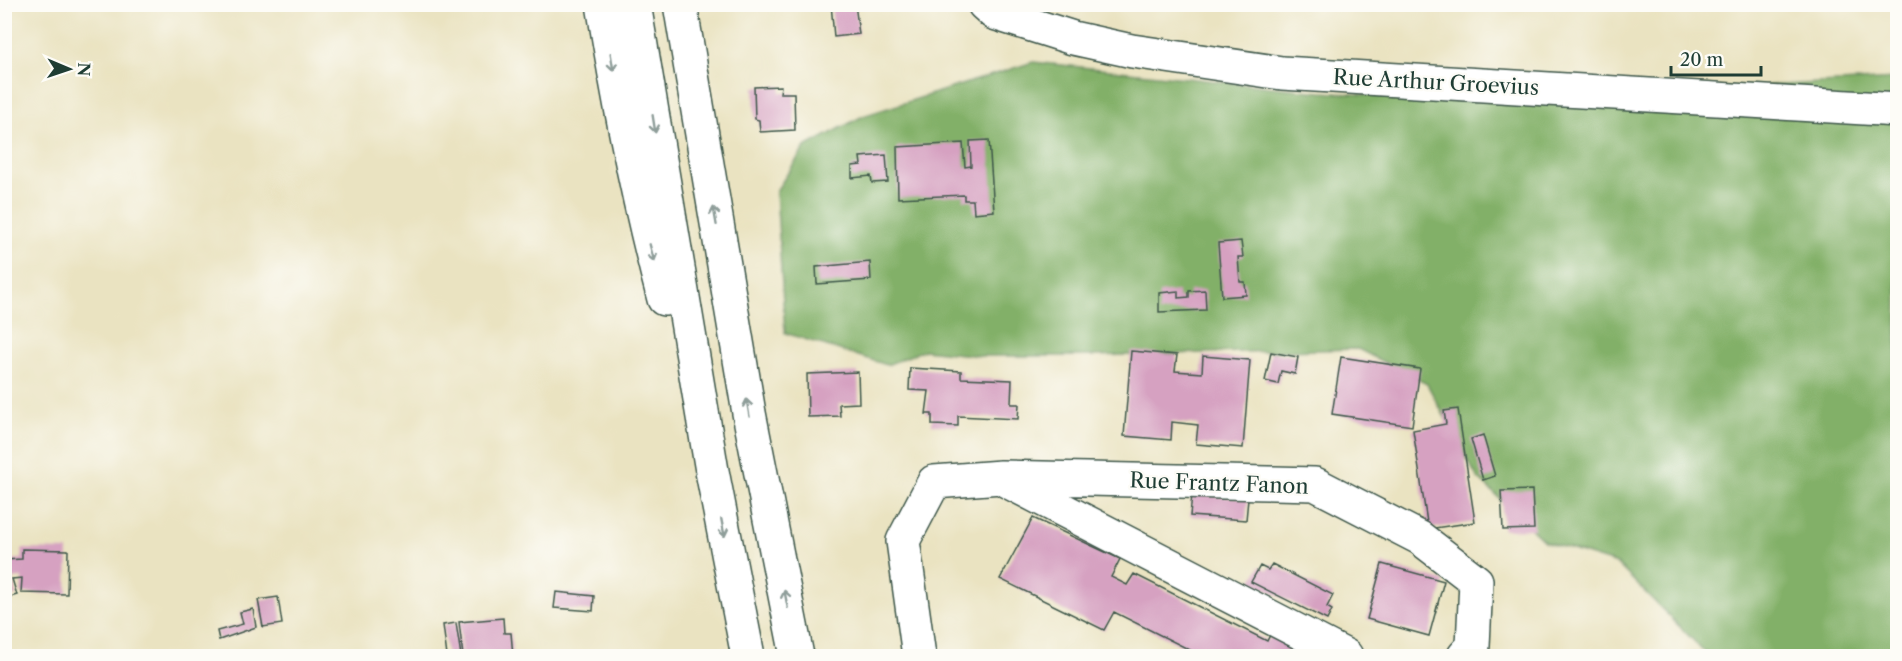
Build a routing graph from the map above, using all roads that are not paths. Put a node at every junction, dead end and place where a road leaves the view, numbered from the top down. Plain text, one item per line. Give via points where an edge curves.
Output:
1 (603, 4) edge
2 (634, 4) edge
3 (680, 4) edge
4 (984, 4) edge
5 (1898, 110) edge
6 (712, 471) junction
7 (1000, 477) junction
8 (748, 657) edge
9 (797, 657) edge
10 (919, 657) edge
11 (1346, 657) edge
12 (1464, 657) edge

1 -> 6 main road via 620,112 647,235
2 -> 6 main road
9 -> 3 main road via 749,413
4 - 5 main road, Rue Arthur Groevius via 994,13 1073,38 1189,61 1282,73
6 -> 8 main road
7 - 10 main road, Rue Frantz Fanon via 934,482 903,541
7 - 11 main road
7 - 12 main road, Rue Frantz Fanon via 1315,484 1420,538 1476,581 1473,646

